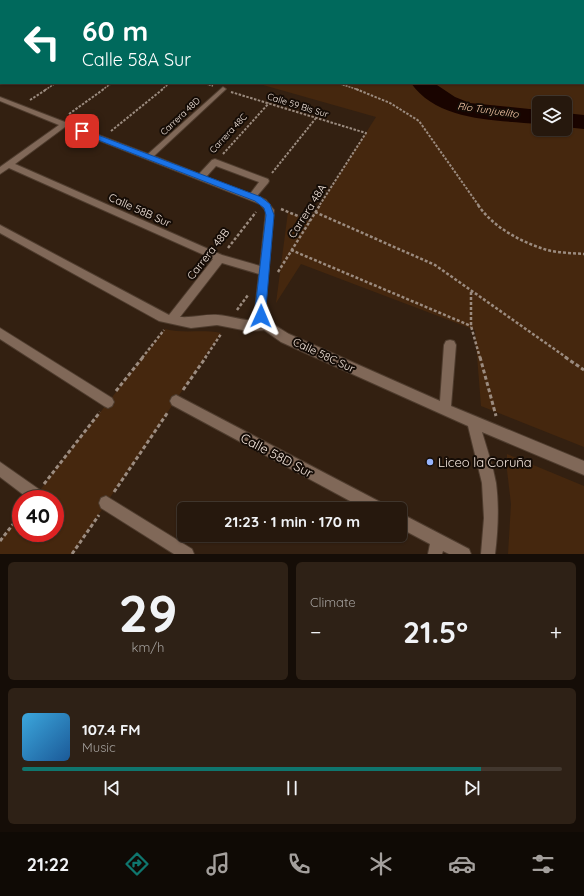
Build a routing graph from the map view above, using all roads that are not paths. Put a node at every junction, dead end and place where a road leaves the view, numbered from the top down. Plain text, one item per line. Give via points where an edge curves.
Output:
1 (223, 89) road end
2 (0, 99) edge
3 (61, 123) junction
4 (149, 157) junction
5 (9, 165) junction
6 (0, 171) edge
7 (201, 177) junction
8 (258, 200) junction
9 (0, 229) edge
10 (220, 258) junction
11 (264, 271) junction
12 (171, 320) junction
13 (266, 325) junction
14 (0, 333) edge
15 (450, 345) dead end
16 (176, 401) dead end
17 (108, 402) dead end
18 (445, 410) junction
19 (473, 422) junction
20 (584, 468) edge
21 (0, 469) edge
22 (28, 490) edge
23 (366, 502) edge
24 (106, 504) dead end
25 (407, 525) edge
26 (436, 547) edge
27 (187, 554) edge
28 (464, 554) edge
29 (488, 554) edge

1 - 4 street, Carrera 48D
2 - 3 street
3 - 4 street
3 - 5 street
4 - 7 street
5 - 6 street
5 - 10 street, Calle 58B Sur
7 - 8 street
7 - 8 street, Carrera 48C via 215,162 265,181
8 - 11 street via 270,210
9 - 12 street via 130,301
10 - 11 street, Calle 58B Sur
10 - 12 street, Carrera 48B
11 - 13 street via 261,316
12 - 13 street via 191,323 217,320 248,326
13 - 18 street, Calle 58C Sur via 285,338
14 - 17 street
15 - 18 street
16 - 23 street, Calle 58D Sur
18 - 19 street, Calle 58C Sur
19 - 20 street, Calle 58C Sur
19 - 29 street via 489,481 492,526
21 - 22 street
24 - 27 street
25 - 26 street
26 - 28 street

